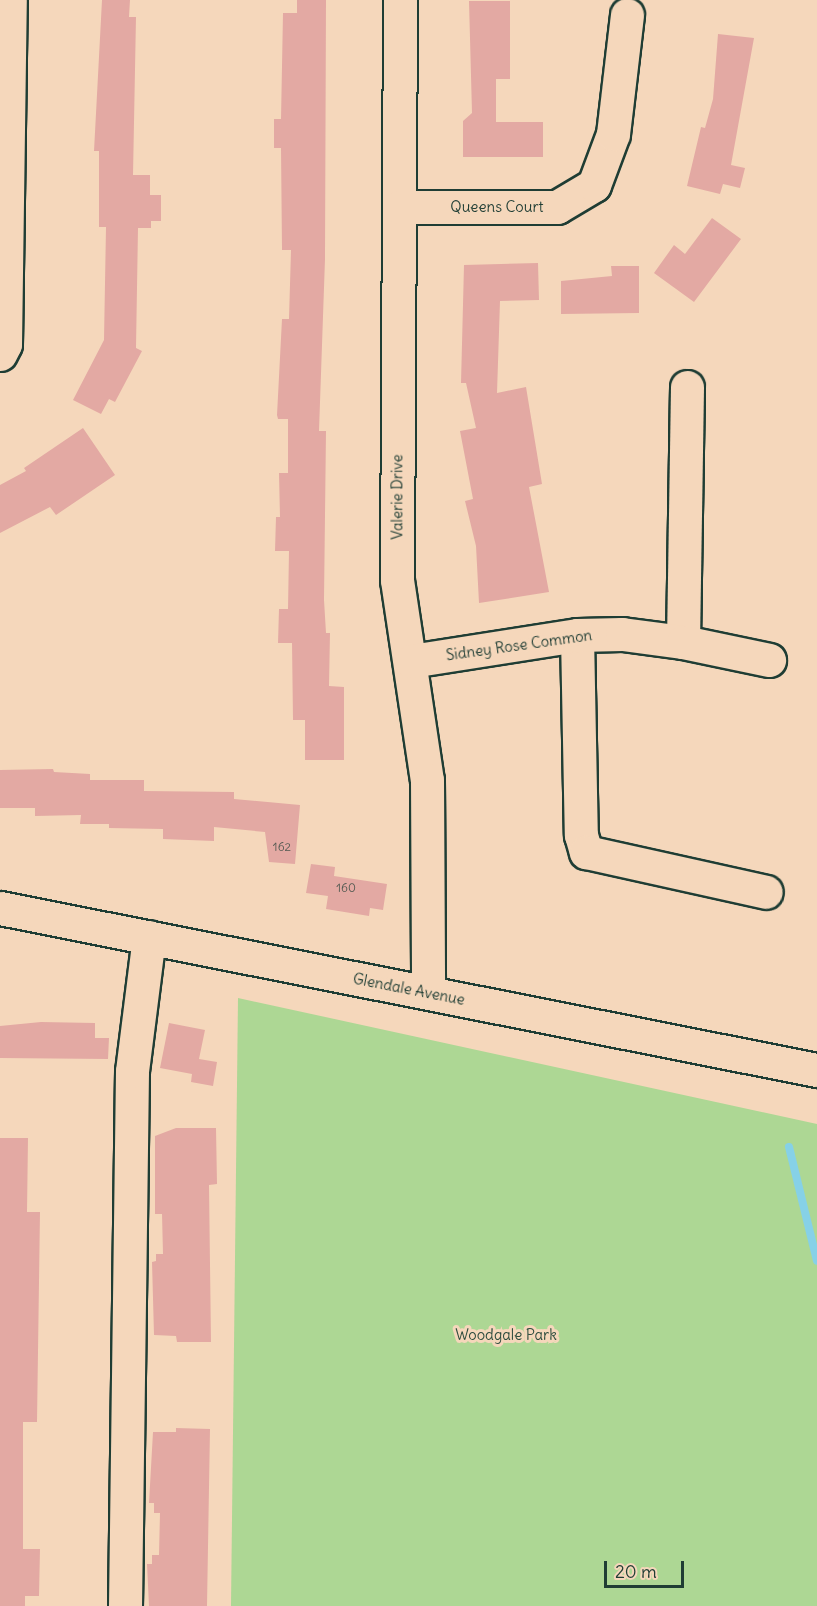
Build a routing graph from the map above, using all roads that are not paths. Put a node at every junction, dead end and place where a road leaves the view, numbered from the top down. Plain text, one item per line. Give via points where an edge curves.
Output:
1 (10, 0) edge
2 (400, 0) edge
3 (627, 15) dead end
4 (399, 207) junction
5 (0, 354) edge
6 (687, 387) dead end
7 (577, 635) junction
8 (683, 642) junction
9 (770, 660) dead end
10 (411, 661) junction
11 (766, 892) dead end
12 (0, 908) edge
13 (149, 937) junction
14 (428, 992) junction
15 (817, 1070) edge
16 (125, 1606) edge

1 - 5 street via 5,344
2 - 4 street, Valerie Drive
3 - 4 street, Queens Court via 613,134 594,185 557,207
4 - 10 street, Valerie Drive via 397,580
6 - 8 street
7 - 8 street, Sidney Rose Common via 622,634
7 - 10 street, Sidney Rose Common
7 - 11 street via 581,835 586,852
8 - 9 street, Sidney Rose Common
10 - 14 street, Valerie Drive via 427,780
12 - 13 street, Glendale Avenue
13 - 14 street, Glendale Avenue
13 - 16 street via 132,1071
14 - 15 street, Glendale Avenue

